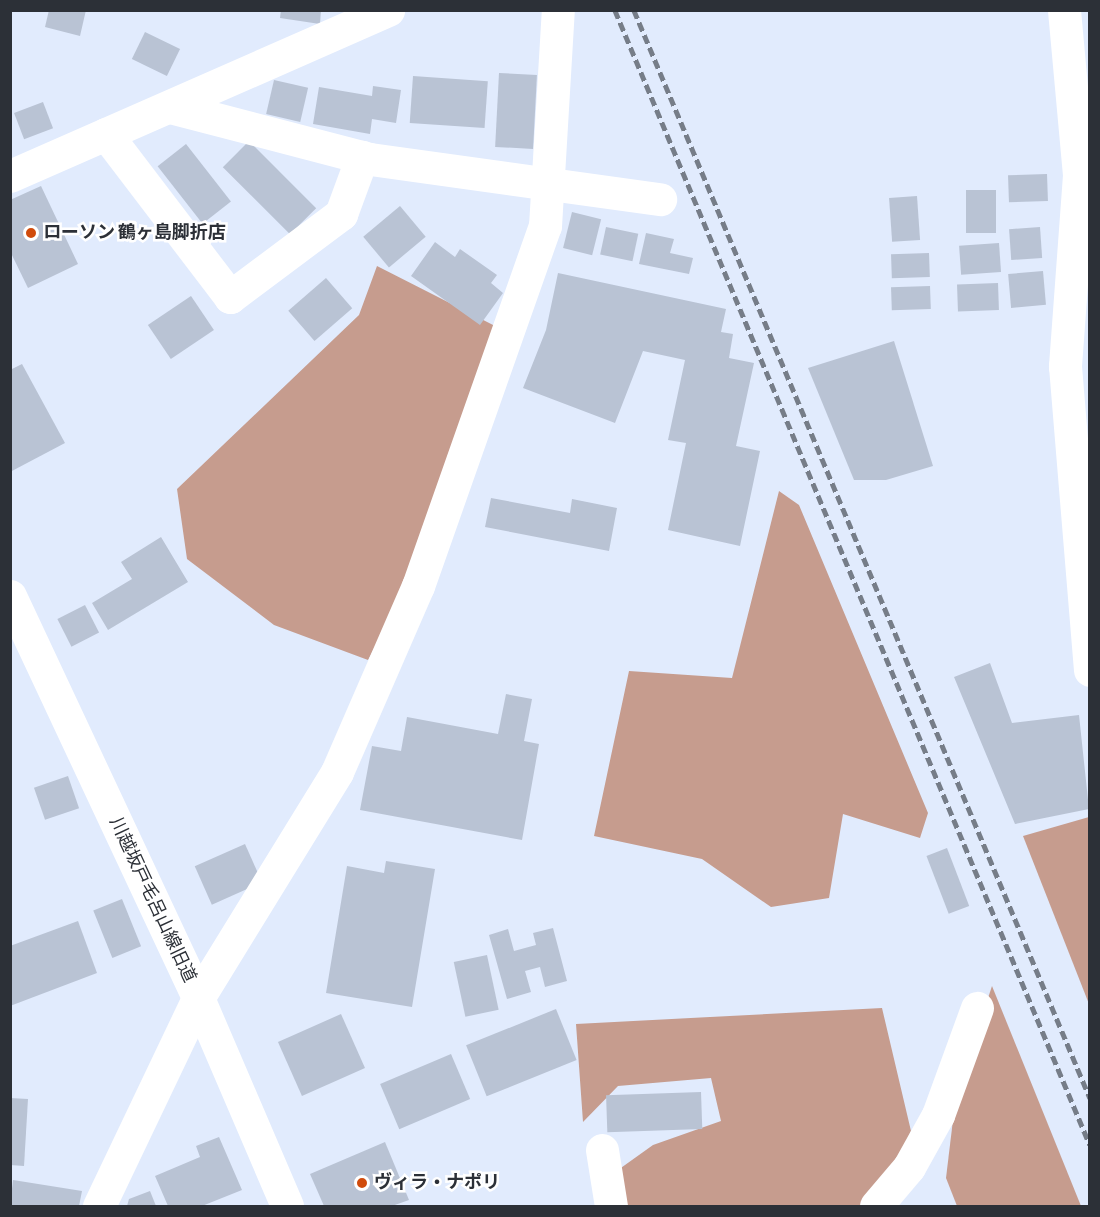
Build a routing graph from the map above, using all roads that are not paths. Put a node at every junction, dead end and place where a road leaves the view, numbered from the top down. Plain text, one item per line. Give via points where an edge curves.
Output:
1 (388, 10) edge
2 (558, 10) edge
3 (1064, 10) edge
4 (170, 107) junction
5 (106, 134) junction
6 (362, 157) junction
7 (10, 176) edge
8 (1084, 176) edge
9 (549, 182) junction
10 (660, 199) dead end
11 (10, 596) edge
12 (1089, 670) edge
13 (198, 998) junction
14 (977, 1008) dead end
15 (602, 1150) dead end
16 (99, 1206) edge
17 (287, 1206) edge
18 (611, 1206) edge
19 (876, 1206) edge

1 - 4 street
2 - 9 street
3 - 8 street
4 - 5 street
4 - 6 street
5 - 6 street via 230,297 341,214
5 - 7 street
6 - 9 street
8 - 12 street via 1065,366
9 - 10 street
9 - 13 street via 545,226 418,586 337,772
11 - 13 street, 川越坂戸毛呂山線旧道
13 - 16 street
13 - 17 street, 川越坂戸毛呂山線旧道
14 - 19 street via 938,1115 909,1167
15 - 18 street

